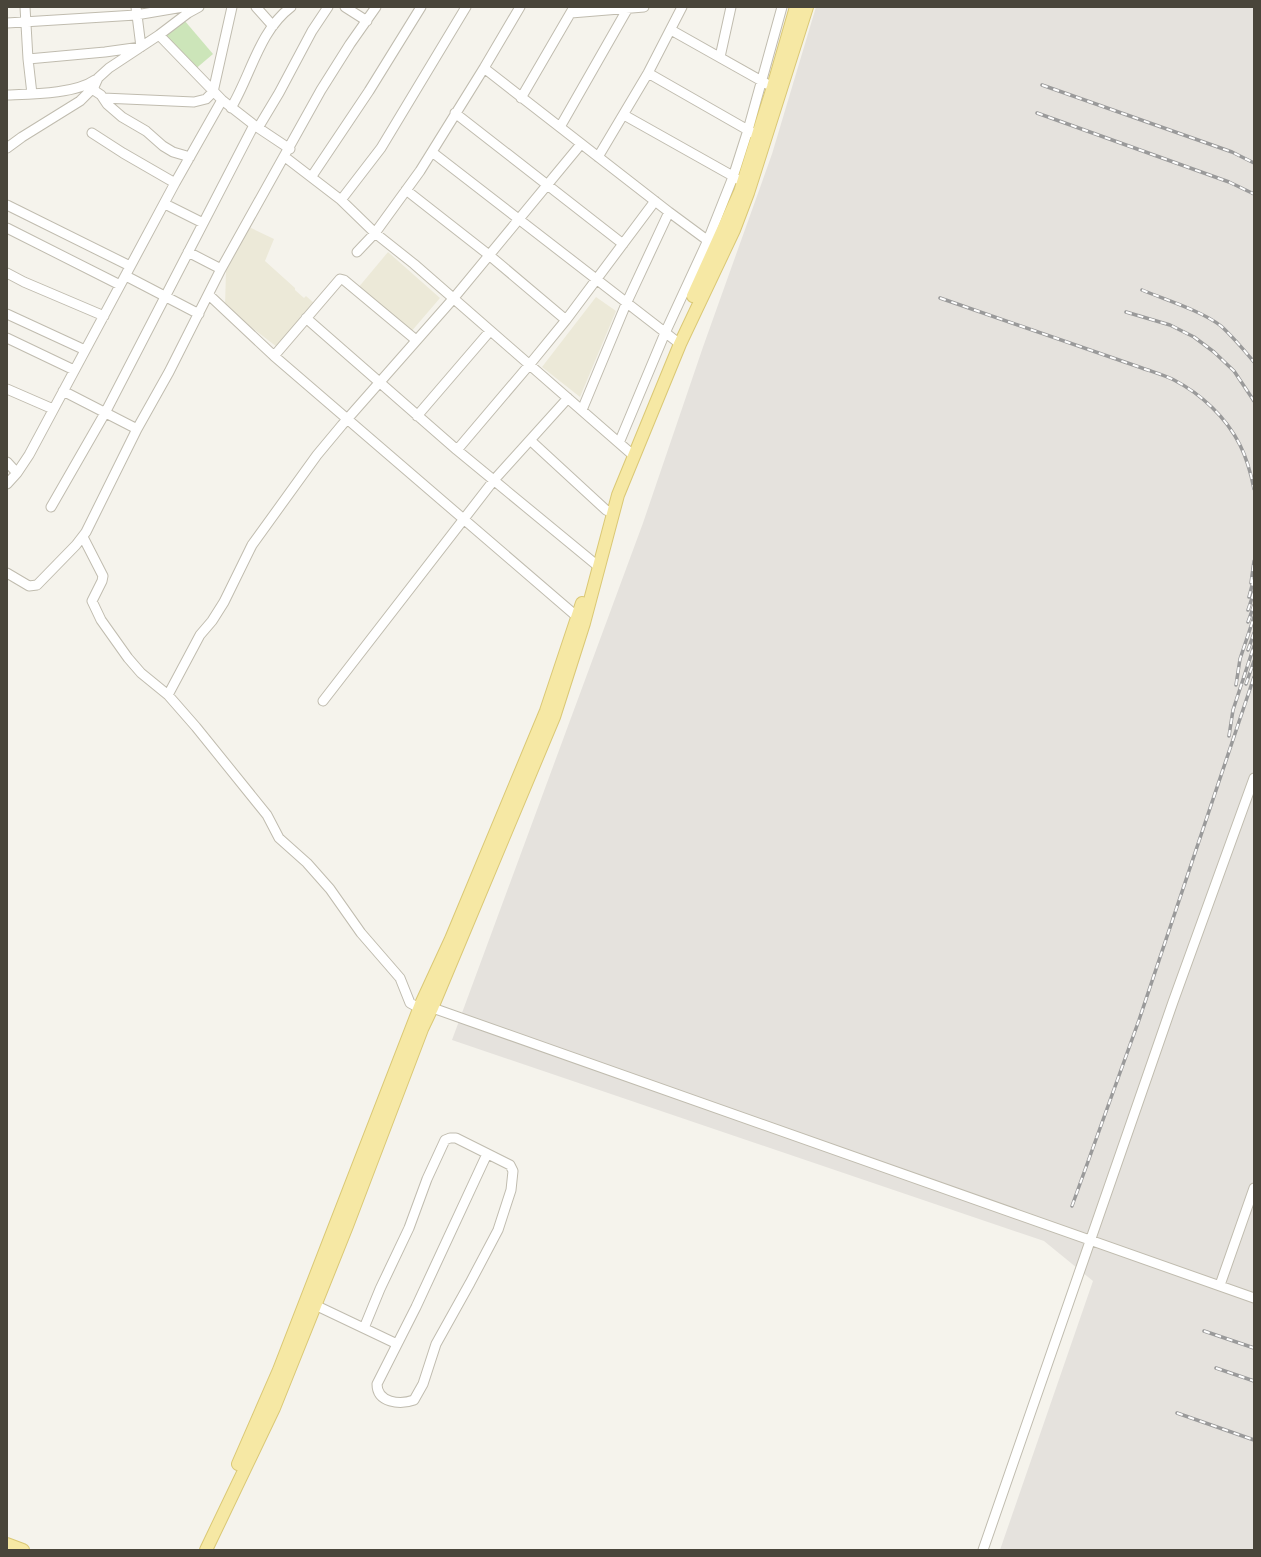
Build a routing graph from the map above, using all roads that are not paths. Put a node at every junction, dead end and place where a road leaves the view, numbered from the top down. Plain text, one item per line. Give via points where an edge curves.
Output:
1 (25, 7) edge
2 (183, 7) edge
3 (199, 7) edge
4 (232, 7) edge
5 (256, 7) edge
6 (291, 7) edge
7 (328, 7) edge
8 (345, 7) edge
9 (376, 7) edge
10 (421, 7) edge
11 (466, 7) edge
12 (520, 7) edge
13 (644, 7) edge
14 (682, 7) edge
15 (731, 7) edge
16 (782, 7) edge
17 (796, 7) edge
18 (807, 7) edge
19 (628, 8) junction
20 (573, 10) edge
21 (136, 11) edge
22 (26, 21) junction
23 (367, 21) junction
24 (7, 23) edge
25 (273, 26) junction
26 (671, 30) junction
27 (159, 35) junction
28 (141, 47) junction
29 (105, 52) junction
30 (720, 57) junction
31 (28, 59) junction
32 (109, 68) junction
33 (484, 68) junction
34 (648, 73) junction
35 (762, 81) junction
36 (96, 82) junction
37 (773, 87) junction
38 (213, 92) junction
39 (32, 94) junction
40 (7, 96) edge
41 (103, 98) junction
42 (521, 98) junction
43 (222, 100) junction
44 (231, 108) junction
45 (455, 113) junction
46 (624, 115) junction
47 (256, 127) junction
48 (560, 128) junction
49 (753, 132) junction
50 (92, 133) dead end
51 (581, 144) junction
52 (7, 148) edge
53 (432, 152) junction
54 (287, 153) junction
55 (190, 157) junction
56 (598, 157) junction
57 (312, 176) junction
58 (738, 180) junction
59 (175, 183) junction
60 (548, 184) junction
61 (406, 190) junction
62 (341, 200) junction
63 (655, 201) junction
64 (165, 204) junction
65 (7, 205) edge
66 (669, 212) junction
67 (519, 220) junction
68 (204, 223) junction
69 (7, 228) edge
70 (375, 233) junction
71 (711, 243) junction
72 (623, 244) junction
73 (188, 252) junction
74 (357, 252) dead end
75 (489, 255) junction
76 (130, 266) junction
77 (221, 270) junction
78 (7, 273) edge
79 (126, 276) junction
80 (596, 280) junction
81 (120, 285) junction
82 (208, 295) junction
83 (165, 296) junction
84 (453, 299) junction
85 (626, 304) junction
86 (7, 314) edge
87 (199, 314) junction
88 (104, 316) junction
89 (306, 318) junction
90 (566, 320) junction
91 (490, 331) junction
92 (7, 338) edge
93 (673, 339) junction
94 (416, 340) junction
95 (85, 350) junction
96 (274, 356) junction
97 (530, 364) junction
98 (74, 370) junction
99 (379, 382) junction
100 (7, 389) edge
101 (63, 391) junction
102 (568, 398) junction
103 (53, 409) junction
104 (582, 410) junction
105 (105, 413) junction
106 (418, 416) junction
107 (347, 419) junction
108 (137, 429) junction
109 (530, 440) junction
110 (457, 450) junction
111 (627, 450) junction
112 (7, 462) edge
113 (18, 473) junction
114 (494, 480) junction
115 (8, 481) edge
116 (51, 508) dead end
117 (610, 511) junction
118 (463, 520) junction
119 (82, 537) junction
120 (596, 564) junction
121 (7, 573) edge
122 (581, 621) junction
123 (168, 695) junction
124 (323, 701) dead end
125 (1254, 778) edge
126 (424, 1007) junction
127 (487, 1154) junction
128 (1254, 1188) edge
129 (1091, 1241) junction
130 (1220, 1285) junction
131 (1254, 1298) edge
132 (315, 1305) junction
133 (364, 1328) junction
134 (397, 1344) junction
135 (232, 1487) junction
136 (7, 1544) edge
137 (23, 1550) edge
138 (198, 1550) edge
139 (206, 1550) edge
140 (984, 1550) edge

1 - 22 street
2 - 21 street
3 - 27 street
4 - 38 street
5 - 25 street
6 - 25 street
7 - 47 street via 312,31 279,93
8 - 23 street
9 - 23 street
10 - 57 street
11 - 62 street via 381,148
12 - 33 street
13 - 19 street
14 - 26 street
15 - 30 street
16 - 35 street
17 - 37 main road
18 - 93 main road via 734,230
19 - 20 street
19 - 48 street
20 - 42 street
21 - 22 street
21 - 28 street
22 - 24 street
22 - 31 street
23 - 54 street via 325,83
25 - 44 street
26 - 30 street
26 - 34 street
27 - 28 street
27 - 38 street
28 - 29 street
28 - 32 street
29 - 31 street
29 - 32 street
30 - 35 street
31 - 39 street
32 - 36 street
33 - 42 street
33 - 45 street
34 - 46 street
34 - 49 street
35 - 37 street
35 - 49 street
36 - 39 street via 79,88
36 - 41 street via 95,91
36 - 52 street via 80,101
37 - 49 main road
38 - 41 street via 206,99 194,102
38 - 43 street
39 - 40 street
41 - 55 street via 112,109 146,131 163,146
42 - 48 street
43 - 44 street
43 - 55 street
44 - 47 street
45 - 53 street
45 - 60 street
46 - 56 street
46 - 58 street
47 - 54 street
47 - 68 street
48 - 51 street
49 - 58 main road
50 - 59 street
51 - 56 street
51 - 60 street
53 - 61 street
53 - 67 street
54 - 57 street
54 - 77 street
55 - 59 street
56 - 63 street
57 - 62 street
58 - 71 main road
59 - 64 street
60 - 67 street
60 - 72 street
61 - 70 street
61 - 75 street
62 - 70 street
63 - 66 street
63 - 72 street
64 - 68 street
64 - 76 street
65 - 76 street
66 - 71 street
66 - 85 street
67 - 75 street
67 - 80 street
68 - 73 street
69 - 81 street
70 - 74 street
70 - 84 street
71 - 93 main road
72 - 80 street
73 - 77 street
73 - 83 street
75 - 84 street
75 - 90 street
76 - 79 street
77 - 82 street
78 - 88 street
79 - 81 street
79 - 83 street
80 - 85 street
80 - 90 street
81 - 88 street
82 - 87 street
82 - 96 street
83 - 87 street
83 - 105 street
84 - 91 street
84 - 94 street
85 - 93 street
85 - 104 street
86 - 95 street
87 - 108 street
88 - 95 street
89 - 94 street via 342,278
89 - 96 street
89 - 99 street
90 - 97 street
91 - 97 street
91 - 106 street
92 - 98 street
93 - 111 main road
93 - 111 street
94 - 99 street
95 - 98 street
96 - 107 street
97 - 102 street
97 - 110 street
98 - 101 street
99 - 106 street
99 - 107 street
100 - 103 street
101 - 103 street
101 - 105 street
102 - 104 street
102 - 109 street
103 - 113 street
104 - 111 street
105 - 108 street
105 - 116 street
106 - 110 street
107 - 118 street
107 - 123 street via 317,455 257,538 224,602 200,635
108 - 119 street
109 - 114 street
109 - 117 street
110 - 114 street
111 - 117 main road via 618,494
112 - 113 street
113 - 115 street
114 - 118 street
114 - 120 street
117 - 120 main road
118 - 122 street
118 - 124 street
119 - 121 street via 37,585 29,586
119 - 123 street via 103,576 92,601 96,612 106,629 141,673
120 - 122 main road
122 - 126 main road via 554,716
123 - 126 street via 212,745 267,815 279,838 307,863 330,889 369,943 400,978 410,1003
125 - 129 street via 1173,1002
126 - 129 street via 927,1181
126 - 132 main road via 422,1029
126 - 135 main road
127 - 133 street via 456,1138 445,1140
127 - 134 street
127 - 134 street via 510,1165 513,1171 511,1190 498,1230 436,1344 423,1384 414,1400 405,1403 388,1401 377,1391 377,1384
128 - 130 street
129 - 130 street
129 - 140 street
130 - 131 street
132 - 133 street
132 - 135 main road via 274,1408
133 - 134 street
135 - 138 main road
135 - 139 main road
136 - 137 main road

